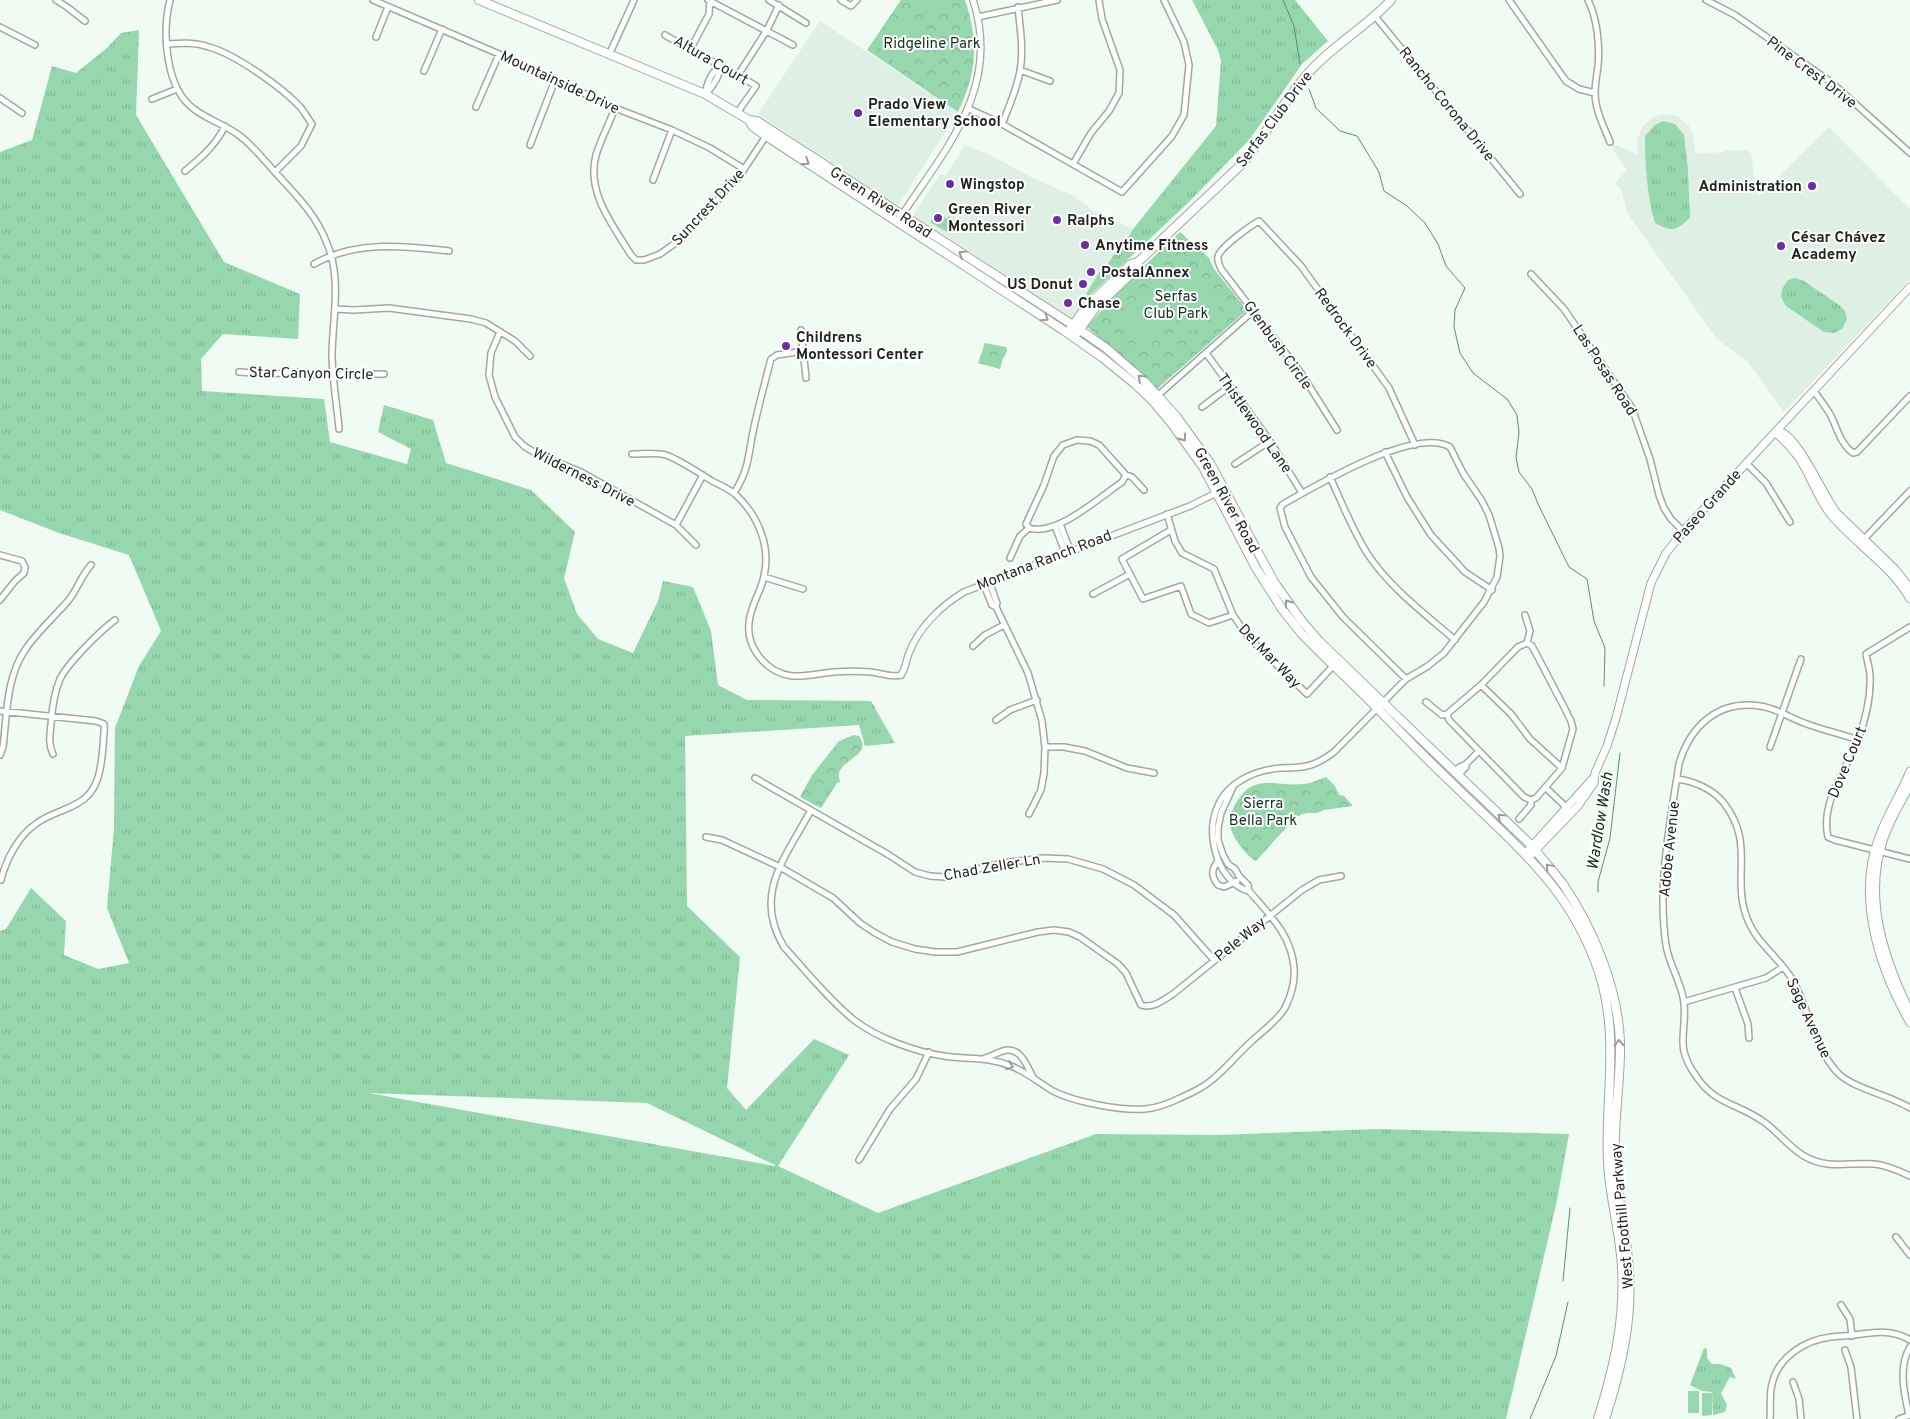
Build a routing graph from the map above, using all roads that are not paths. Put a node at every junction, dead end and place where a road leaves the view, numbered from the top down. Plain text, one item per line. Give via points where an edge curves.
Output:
1 (56, 0) edge
2 (170, 0) edge
3 (373, 0) edge
4 (478, 0) edge
5 (634, 0) edge
6 (709, 0) edge
7 (770, 0) edge
8 (841, 0) edge
9 (857, 0) edge
10 (973, 0) edge
11 (1057, 0) edge
12 (1099, 0) edge
13 (1164, 0) edge
14 (1391, 0) edge
15 (1509, 0) edge
16 (1588, 0) edge
17 (1706, 0) edge
18 (779, 5) junction
19 (388, 7) junction
20 (1018, 7) junction
21 (1374, 15) junction
22 (978, 17) junction
23 (85, 22) dead end
24 (806, 23) dead end
25 (0, 27) edge
26 (442, 29) junction
27 (767, 30) junction
28 (666, 35) dead end
29 (376, 37) dead end
30 (167, 44) junction
31 (794, 44) dead end
32 (35, 45) dead end
33 (690, 50) junction
34 (499, 54) junction
35 (609, 55) junction
36 (721, 65) junction
37 (1020, 70) junction
38 (424, 71) dead end
39 (738, 75) junction
40 (555, 80) junction
41 (1050, 81) dead end
42 (177, 89) junction
43 (1595, 93) junction
44 (705, 94) junction
45 (0, 98) edge
46 (152, 99) dead end
47 (476, 107) dead end
48 (615, 108) junction
49 (968, 109) junction
50 (22, 113) dead end
51 (737, 113) junction
52 (749, 120) junction
53 (1002, 124) junction
54 (225, 126) junction
55 (672, 130) junction
56 (766, 136) junction
57 (780, 136) junction
58 (1610, 142) dead end
59 (530, 145) dead end
60 (1910, 153) edge
61 (1074, 164) junction
62 (744, 170) junction
63 (185, 171) dead end
64 (275, 172) junction
65 (838, 174) junction
66 (829, 177) junction
67 (653, 180) dead end
68 (1520, 194) dead end
69 (899, 218) junction
70 (1259, 222) joint
71 (449, 251) dead end
72 (331, 256) junction
73 (314, 264) dead end
74 (1530, 274) dead end
75 (1910, 287) edge
76 (335, 309) junction
77 (1253, 310) junction
78 (1076, 327) junction
79 (801, 330) dead end
80 (500, 332) junction
81 (1071, 335) junction
82 (804, 351) junction
83 (1206, 353) junction
84 (530, 356) dead end
85 (239, 372) dead end
86 (384, 374) dead end
87 (334, 375) junction
88 (806, 378) dead end
89 (1230, 386) junction
90 (1814, 390) junction
91 (1910, 396) edge
92 (1155, 398) junction
93 (1202, 407) dead end
94 (339, 429) dead end
95 (1337, 430) dead end
96 (1778, 430) junction
97 (1270, 441) junction
98 (1415, 445) junction
99 (1385, 452) junction
100 (632, 454) dead end
101 (1746, 463) junction
102 (1235, 464) dead end
103 (703, 475) junction
104 (1126, 475) junction
105 (1330, 477) junction
106 (1144, 490) dead end
107 (1220, 491) junction
108 (1910, 491) edge
109 (734, 493) junction
110 (1302, 493) junction
111 (1167, 514) junction
112 (1790, 522) dead end
113 (676, 525) junction
114 (1058, 525) junction
115 (1029, 528) junction
116 (1171, 530) junction
117 (1684, 531) junction
118 (1863, 542) junction
119 (696, 545) dead end
120 (1067, 551) junction
121 (0, 555) edge
122 (1010, 558) dead end
123 (91, 565) dead end
124 (1130, 574) junction
125 (764, 577) junction
126 (986, 582) junction
127 (1910, 588) edge
128 (803, 589) dead end
129 (1492, 590) junction
130 (1093, 594) dead end
131 (1910, 599) edge
132 (0, 600) edge
133 (1233, 615) junction
134 (1525, 615) dead end
135 (115, 620) dead end
136 (1004, 625) junction
137 (1910, 627) edge
138 (1455, 640) junction
139 (1527, 643) junction
140 (973, 646) dead end
141 (1801, 659) dead end
142 (1333, 666) junction
143 (901, 675) joint
144 (1406, 679) junction
145 (1481, 685) junction
146 (1037, 700) junction
147 (1426, 702) dead end
148 (1380, 705) junction
149 (0, 711) edge
150 (7, 712) junction
151 (1782, 712) junction
152 (1447, 714) junction
153 (52, 717) junction
154 (996, 720) dead end
155 (1408, 740) junction
156 (1858, 740) junction
157 (1045, 747) junction
158 (1770, 748) dead end
159 (1479, 751) junction
160 (53, 754) dead end
161 (0, 755) edge
162 (1466, 764) dead end
163 (1562, 768) junction
164 (1910, 771) edge
165 (1154, 773) dead end
166 (1456, 773) junction
167 (1594, 777) junction
168 (755, 778) dead end
169 (1677, 779) junction
170 (1235, 785) junction
171 (1910, 785) edge
172 (1546, 788) junction
173 (1531, 800) junction
174 (1566, 807) junction
175 (811, 810) junction
176 (1029, 814) dead end
177 (1519, 819) dead end
178 (706, 838) dead end
179 (1534, 849) junction
180 (1878, 850) junction
181 (1526, 856) junction
182 (1910, 858) edge
183 (1218, 861) junction
184 (780, 867) junction
185 (1239, 876) junction
186 (1341, 876) dead end
187 (1, 880) edge
188 (1236, 883) junction
189 (1249, 891) junction
190 (1269, 915) junction
191 (1214, 960) junction
192 (1783, 967) junction
193 (1735, 988) junction
194 (1684, 1002) junction
195 (1910, 1012) edge
196 (1910, 1024) edge
197 (1749, 1038) dead end
198 (929, 1052) junction
199 (985, 1058) junction
200 (1034, 1077) junction
201 (1910, 1108) edge
202 (859, 1160) dead end
203 (1910, 1176) edge
204 (1896, 1237) dead end
205 (1910, 1255) edge
206 (1841, 1305) dead end
207 (1852, 1336) junction
208 (1910, 1340) edge
209 (1910, 1347) edge
210 (1845, 1350) dead end
211 (1793, 1382) dead end
212 (1909, 1415) edge
213 (1598, 1419) edge
214 (1605, 1419) edge
215 (1770, 1419) edge
216 (1800, 1419) edge
217 (1857, 1419) edge
218 (1899, 1419) edge

1 - 23 street
2 - 30 street
3 - 19 street, Mountainside Drive
4 - 35 main road, Green River Road
5 - 35 street
6 - 27 street
6 - 33 street via 709,14
7 - 18 street
8 - 9 street via 851,6
10 - 22 street
11 - 20 street
12 - 61 street via 1120,70 1119,93
13 - 61 street via 1184,42 1189,65 1184,115 1172,136 1122,192
14 - 21 main road, Serfas Club Drive
15 - 43 street via 1566,81 1578,89
16 - 43 street via 1597,32 1599,63
17 - 60 street, Pine Crest Drive via 1735,15 1831,82
18 - 24 street
18 - 27 street
19 - 26 street, Mountainside Drive
19 - 29 street
20 - 22 street
20 - 37 street
21 - 68 street, Rancho Corona Drive
21 - 78 main road, Serfas Club Drive via 1313,68 1243,163 1138,262 1137,268
22 - 49 street via 982,51 980,72
25 - 32 street
26 - 34 street, Mountainside Drive
26 - 38 street
27 - 31 street
27 - 39 street
28 - 33 street, Altura Court
30 - 42 street
30 - 64 street via 190,43 210,47 240,62 287,95 301,109 312,124 301,146
33 - 36 street, Altura Court
34 - 40 street, Mountainside Drive
34 - 47 street
35 - 44 main road, Green River Road
36 - 39 street, Altura Court
36 - 44 street
37 - 41 street
37 - 53 street
39 - 51 street, Altura Court via 756,86
40 - 48 street, Mountainside Drive
40 - 59 street
42 - 46 street
42 - 54 street via 194,109
43 - 58 street via 1600,118
44 - 51 main road, Green River Road
45 - 50 street
48 - 55 street, Mountainside Drive
48 - 62 street, Suncrest Drive via 597,154 595,182 601,206 636,260 660,254 673,246
49 - 53 street
49 - 69 street
51 - 52 main road, Green River Road
52 - 56 main road, Green River Road
52 - 57 main road, Green River Road via 757,121
53 - 61 street
54 - 63 street via 218,141
54 - 64 street via 250,144
55 - 62 street, Mountainside Drive via 710,148
55 - 67 street
56 - 57 main road
56 - 62 street, Suncrest Drive
56 -> 66 main road, Green River Road
57 - 65 main road, Green River Road
64 - 72 street via 314,217
65 - 66 main road
65 - 69 main road, Green River Road
66 - 69 main road, Green River Road
78 -> 69 main road, Green River Road
69 -> 81 main road, Green River Road
70 - 77 street, Glenbush Circle via 1219,254 1217,260
70 - 98 street, Redrock Drive via 1301,266 1390,388
71 - 72 street via 385,246 342,251
72 - 73 street
72 - 76 street
74 - 117 street, Las Posas Road via 1564,309 1629,403 1643,435 1664,508
75 - 90 main road, Paseo Grande
76 - 80 street via 389,308 471,319
76 - 87 street
77 - 83 street
77 - 95 street, Glenbush Circle via 1301,373
78 - 81 main road, Serfas Club Drive
92 -> 78 main road, Green River Road via 1124,363
79 - 82 street
80 - 84 street
80 - 113 street, Wilderness Drive via 491,353 489,375 495,397 515,437 537,454 581,472
81 - 92 main road, Green River Road
82 - 88 street
82 - 109 street via 771,359 748,465
83 - 89 street, Thistlewood Lane
83 - 92 street
85 - 87 street, Star Canyon Circle
86 - 87 street, Star Canyon Circle
87 - 94 street
89 - 93 street
89 - 97 street, Thistlewood Lane
90 - 91 street via 1853,453
90 - 96 main road, Paseo Grande
92 - 107 main road, Green River Road
96 - 101 main road, Paseo Grande
96 - 118 main road via 1778,435 1799,459 1832,516
97 - 102 street
97 - 110 street, Thistlewood Lane
98 - 99 street
98 - 129 street via 1438,443 1450,447 1482,500 1500,556
99 - 105 street
99 - 129 street via 1406,497 1431,535 1465,572
100 - 103 street via 665,455
101 - 112 street via 1766,483
101 - 117 main road, Paseo Grande
103 - 109 street
103 - 113 street
104 - 106 street
104 - 114 street via 1122,482
104 - 115 street via 1099,445 1078,440 1063,445 1054,456 1026,524
105 - 110 street
105 - 138 street via 1368,554 1393,584
107 - 111 street, Montana Ranch Road
107 - 142 main road, Green River Road via 1256,568 1282,609
148 -> 107 main road, Green River Road via 1319,641 1286,600
108 - 118 street
109 - 125 street via 755,519 763,536 766,553
110 - 144 street via 1280,508 1285,527 1311,577 1343,617
111 - 116 street, Del Mar Way
111 - 120 street, Montana Ranch Road
113 - 119 street, Wilderness Drive
114 - 115 street via 1038,530
114 - 120 street
115 - 122 street via 1020,536
116 - 124 street via 1122,559
116 - 133 street, Del Mar Way via 1182,553 1214,570
117 - 167 main road, Paseo Grande via 1666,554 1651,584 1616,718
118 - 127 main road
118 - 131 main road via 1903,586
120 - 126 street, Montana Ranch Road
121 - 132 street via 22,561 25,567
123 - 150 street via 70,599 24,652 12,679
124 - 130 street
124 - 133 street via 1142,599 1181,586 1192,614 1209,623
125 - 128 street
125 - 143 street via 748,624 753,648 768,666 790,676 843,671
126 - 136 street via 992,605
126 - 143 street, Montana Ranch Road via 958,595 939,610 918,636
129 - 138 street
133 - 142 street, Del Mar Way via 1248,637 1307,694
134 - 139 street via 1530,631
135 - 153 street via 103,629 64,674 56,692
136 - 140 street
136 - 146 street via 1028,673
137 - 156 street, Dove Court via 1866,654 1870,676
138 - 144 street via 1436,660
139 - 145 street via 1518,647
139 - 163 street via 1532,646 1571,721 1572,735
141 - 151 street
142 - 148 main road, Green River Road
144 - 148 street
145 - 152 street
145 - 163 street via 1511,714 1530,739
146 - 154 street via 1021,705
146 - 157 street
147 - 152 street via 1442,715
148 - 155 main road, Green River Road
148 - 166 main road, Green River Road
148 - 170 street via 1322,760 1303,767 1261,772
149 - 150 street
150 - 153 street
150 - 161 street
151 - 156 street, Adobe Avenue via 1805,724
151 - 158 street
151 - 169 street, Adobe Avenue via 1746,706 1709,717 1686,743
152 - 159 street via 1448,720
153 - 160 street via 50,747
153 - 187 street via 104,724 97,782 79,803 35,824 25,834 5,863
155 - 166 main road via 1427,752 1450,774
155 - 181 main road, Green River Road
156 - 180 street, Dove Court via 1832,796 1826,827 1828,837
157 - 165 street via 1085,750 1127,768
157 - 176 street via 1041,790
159 - 162 street
159 - 173 street via 1524,797
163 - 172 street
164 - 180 main road via 1886,821
179 -> 166 main road, Green River Road
167 - 174 main road, Paseo Grande
167 - 179 main road, Paseo Grande via 1584,799
168 - 175 street, Chad Zeller Ln
169 - 192 street, Sage Avenue via 1710,791 1733,816 1742,844 1742,899 1747,917 1758,937
169 - 194 street, Adobe Avenue via 1662,898 1666,947
170 - 183 street via 1225,792 1213,820 1212,838
170 - 185 street via 1220,813 1218,840 1228,864
171 - 180 main road
172 - 173 street
172 - 174 street
173 - 177 street via 1531,805
174 - 179 main road, Paseo Grande
175 - 184 street
175 - 191 street, Chad Zeller Ln via 915,872 930,876 944,877 1012,861 1043,858 1068,859 1103,869 1134,884 1174,915
178 - 184 street via 722,840
179 - 181 main road, Paseo Grande
214 -> 179 main road, West Foothill Parkway via 1624,1350 1630,1304 1615,1158 1620,1040 1608,977 1590,932 1562,884
180 - 182 street, Dove Court
180 - 195 main road via 1875,885 1878,918 1894,977
180 - 196 main road via 1870,885 1872,918 1889,979
181 - 213 main road, West Foothill Parkway via 1553,885 1575,917 1595,962 1607,1006 1612,1062 1608,1164 1620,1252 1622,1306 1616,1360
183 - 188 street via 1228,878
183 - 188 street via 1212,876 1218,885 1224,887
184 - 191 street, Pele Way via 832,898 875,933 915,950 957,952 1054,930 1080,936 1126,972 1141,1005 1147,1007 1173,994
184 - 198 street via 774,879 771,905 774,928 784,947 855,1021 879,1036
185 - 188 street
185 - 189 street via 1248,884
186 - 190 street, Pele Way via 1319,880
188 - 189 street
189 - 190 street
190 - 191 street, Pele Way
190 - 200 street via 1281,929 1291,951 1294,968 1290,996 1278,1017 1214,1079 1162,1107 1122,1109 1067,1097
192 - 193 street via 1766,978
192 - 201 street, Sage Avenue via 1792,978 1810,1025 1837,1073
193 - 194 street
193 - 197 street via 1748,1024
194 - 203 street, Adobe Avenue via 1684,1053 1697,1078 1717,1099 1764,1122 1794,1149 1817,1162 1841,1166 1874,1163
198 - 199 street
198 - 202 street via 916,1080 890,1110
199 -> 200 street
199 - 200 street via 1006,1050 1014,1051
204 - 205 street
206 - 207 street via 1850,1319
207 - 208 street via 1889,1332
207 - 215 street via 1814,1340 1792,1352 1772,1383
209 - 212 street via 1903,1368
210 - 217 street via 1851,1367
211 - 216 street via 1799,1399
212 - 218 street

